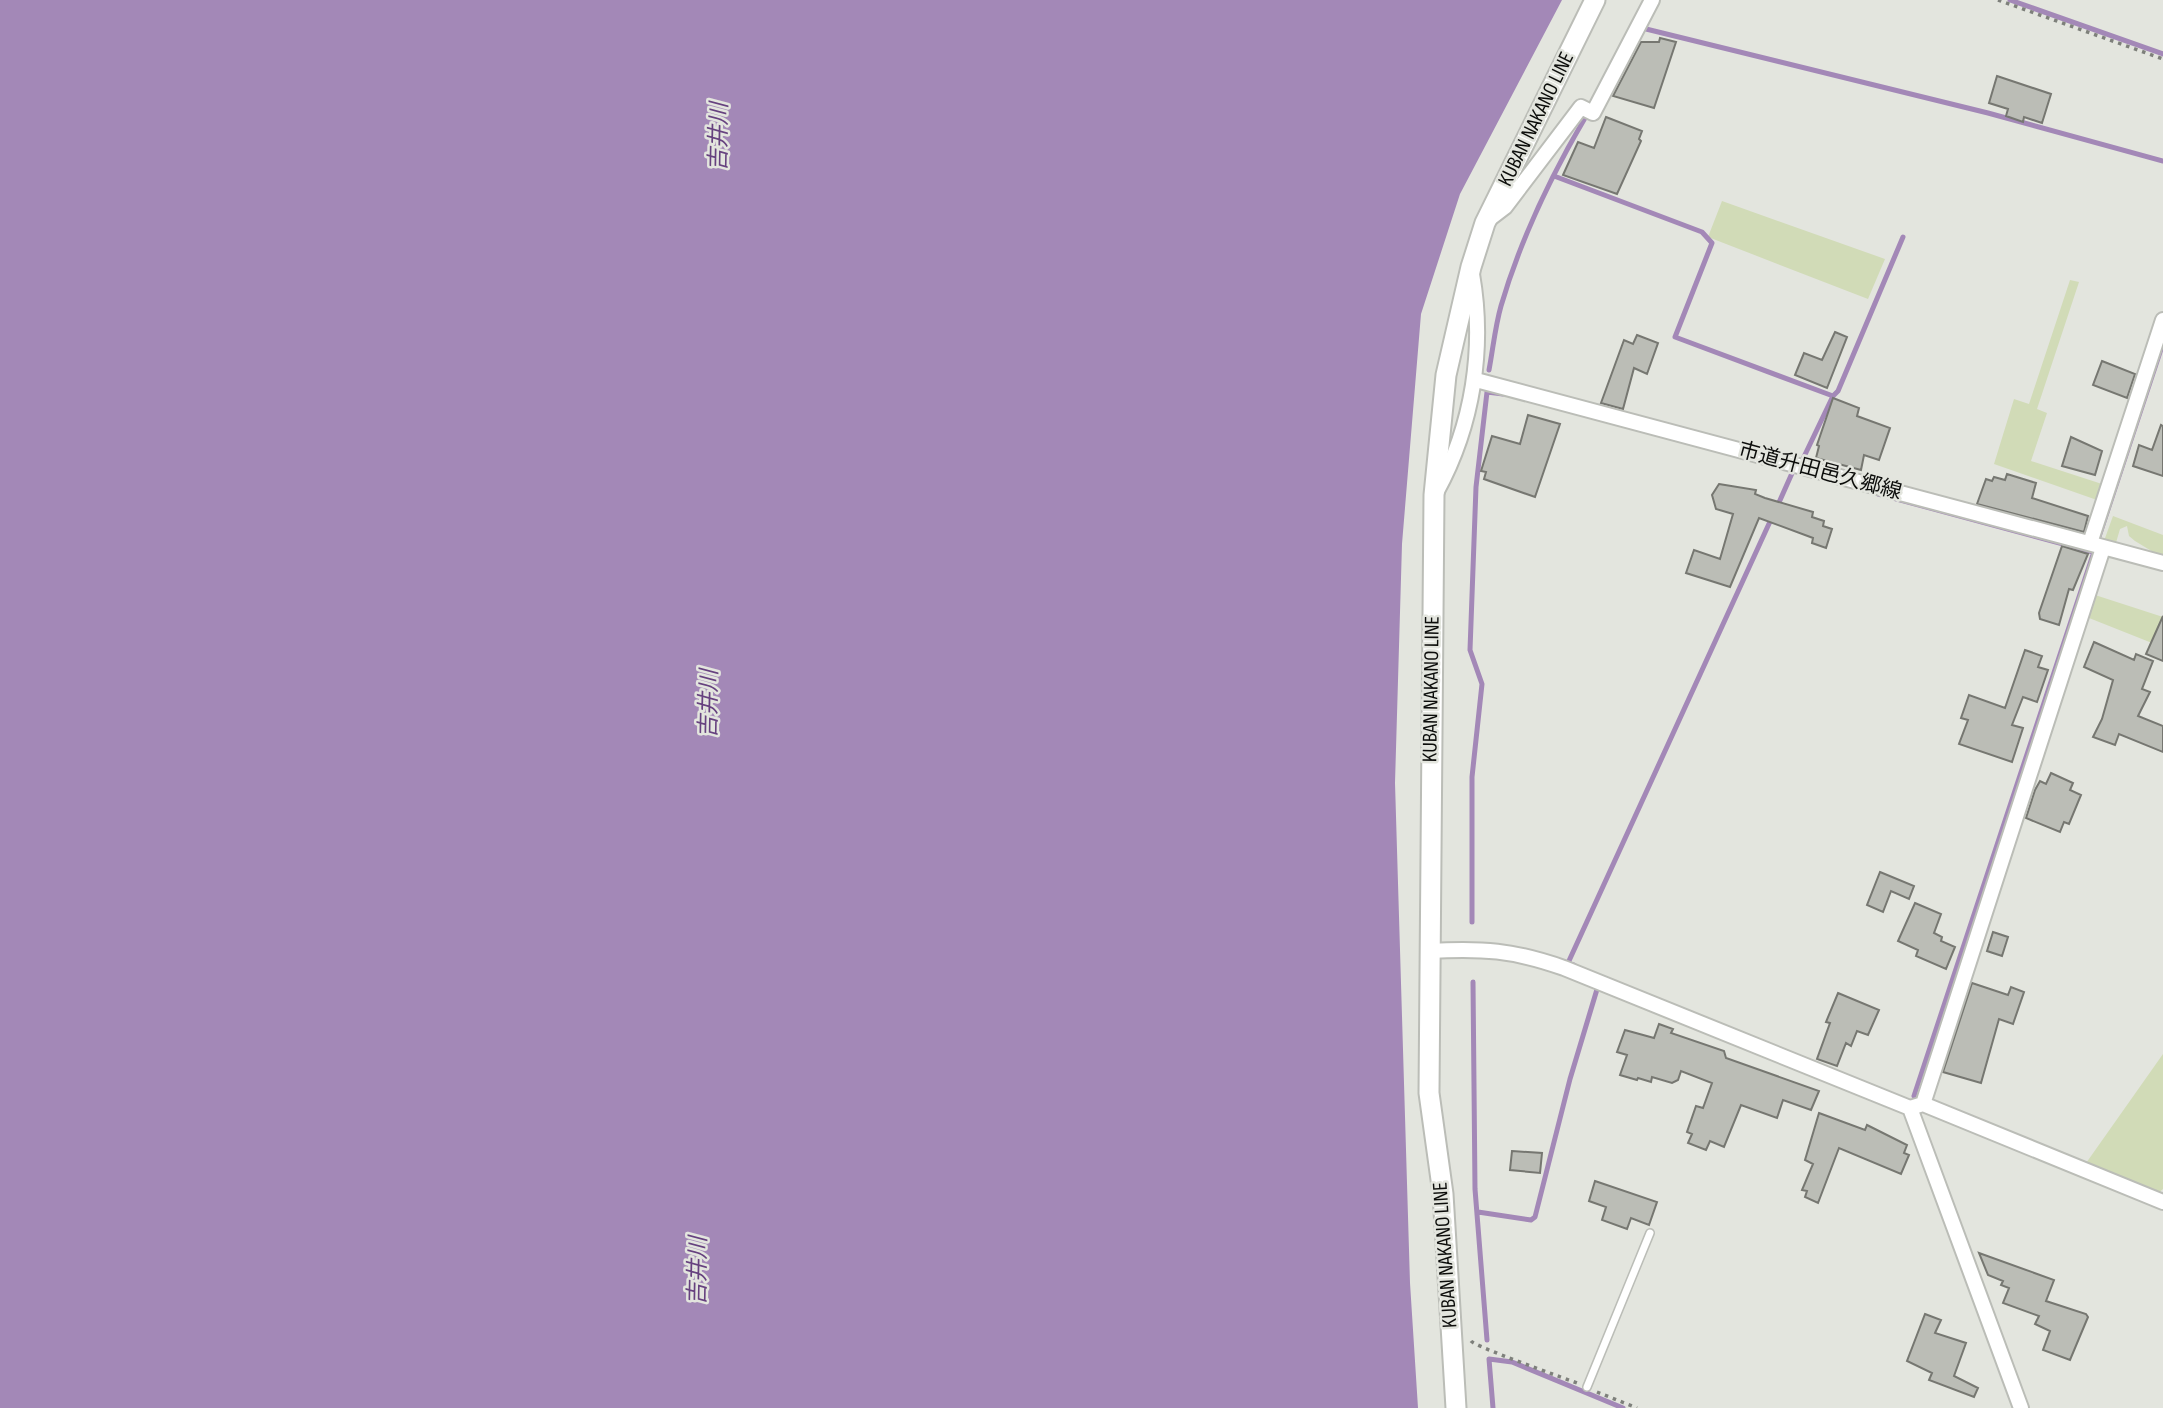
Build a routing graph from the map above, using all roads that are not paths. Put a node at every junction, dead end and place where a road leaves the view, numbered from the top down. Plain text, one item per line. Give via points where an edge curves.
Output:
1 (1595, 0) edge
2 (1652, 0) edge
3 (1485, 223) junction
4 (1471, 267) junction
5 (2163, 320) edge
6 (1476, 380) junction
7 (1434, 495) junction
8 (2097, 546) junction
9 (2163, 563) edge
10 (1429, 951) junction
11 (1916, 1106) junction
12 (2163, 1202) edge
13 (1650, 1233) dead end
14 (1587, 1388) road end
15 (1456, 1408) edge
16 (2021, 1408) edge

1 - 3 main road, KUBAN NAKANO LINE
2 - 3 street via 1593,113 1581,107 1505,207
3 - 4 main road, KUBAN NAKANO LINE
4 - 6 street via 1476,294
4 - 7 main road, KUBAN NAKANO LINE via 1446,375
5 - 8 street
6 - 7 street via 1451,466
6 - 8 street, 市道升田邑久郷線
7 - 10 main road, KUBAN NAKANO LINE
8 - 9 street, 市道升田邑久郷線
8 - 11 street
10 - 11 street via 1472,948 1521,953
10 - 15 main road, KUBAN NAKANO LINE via 1429,1093 1443,1201
11 - 12 street
11 - 16 street
13 - 14 lane

